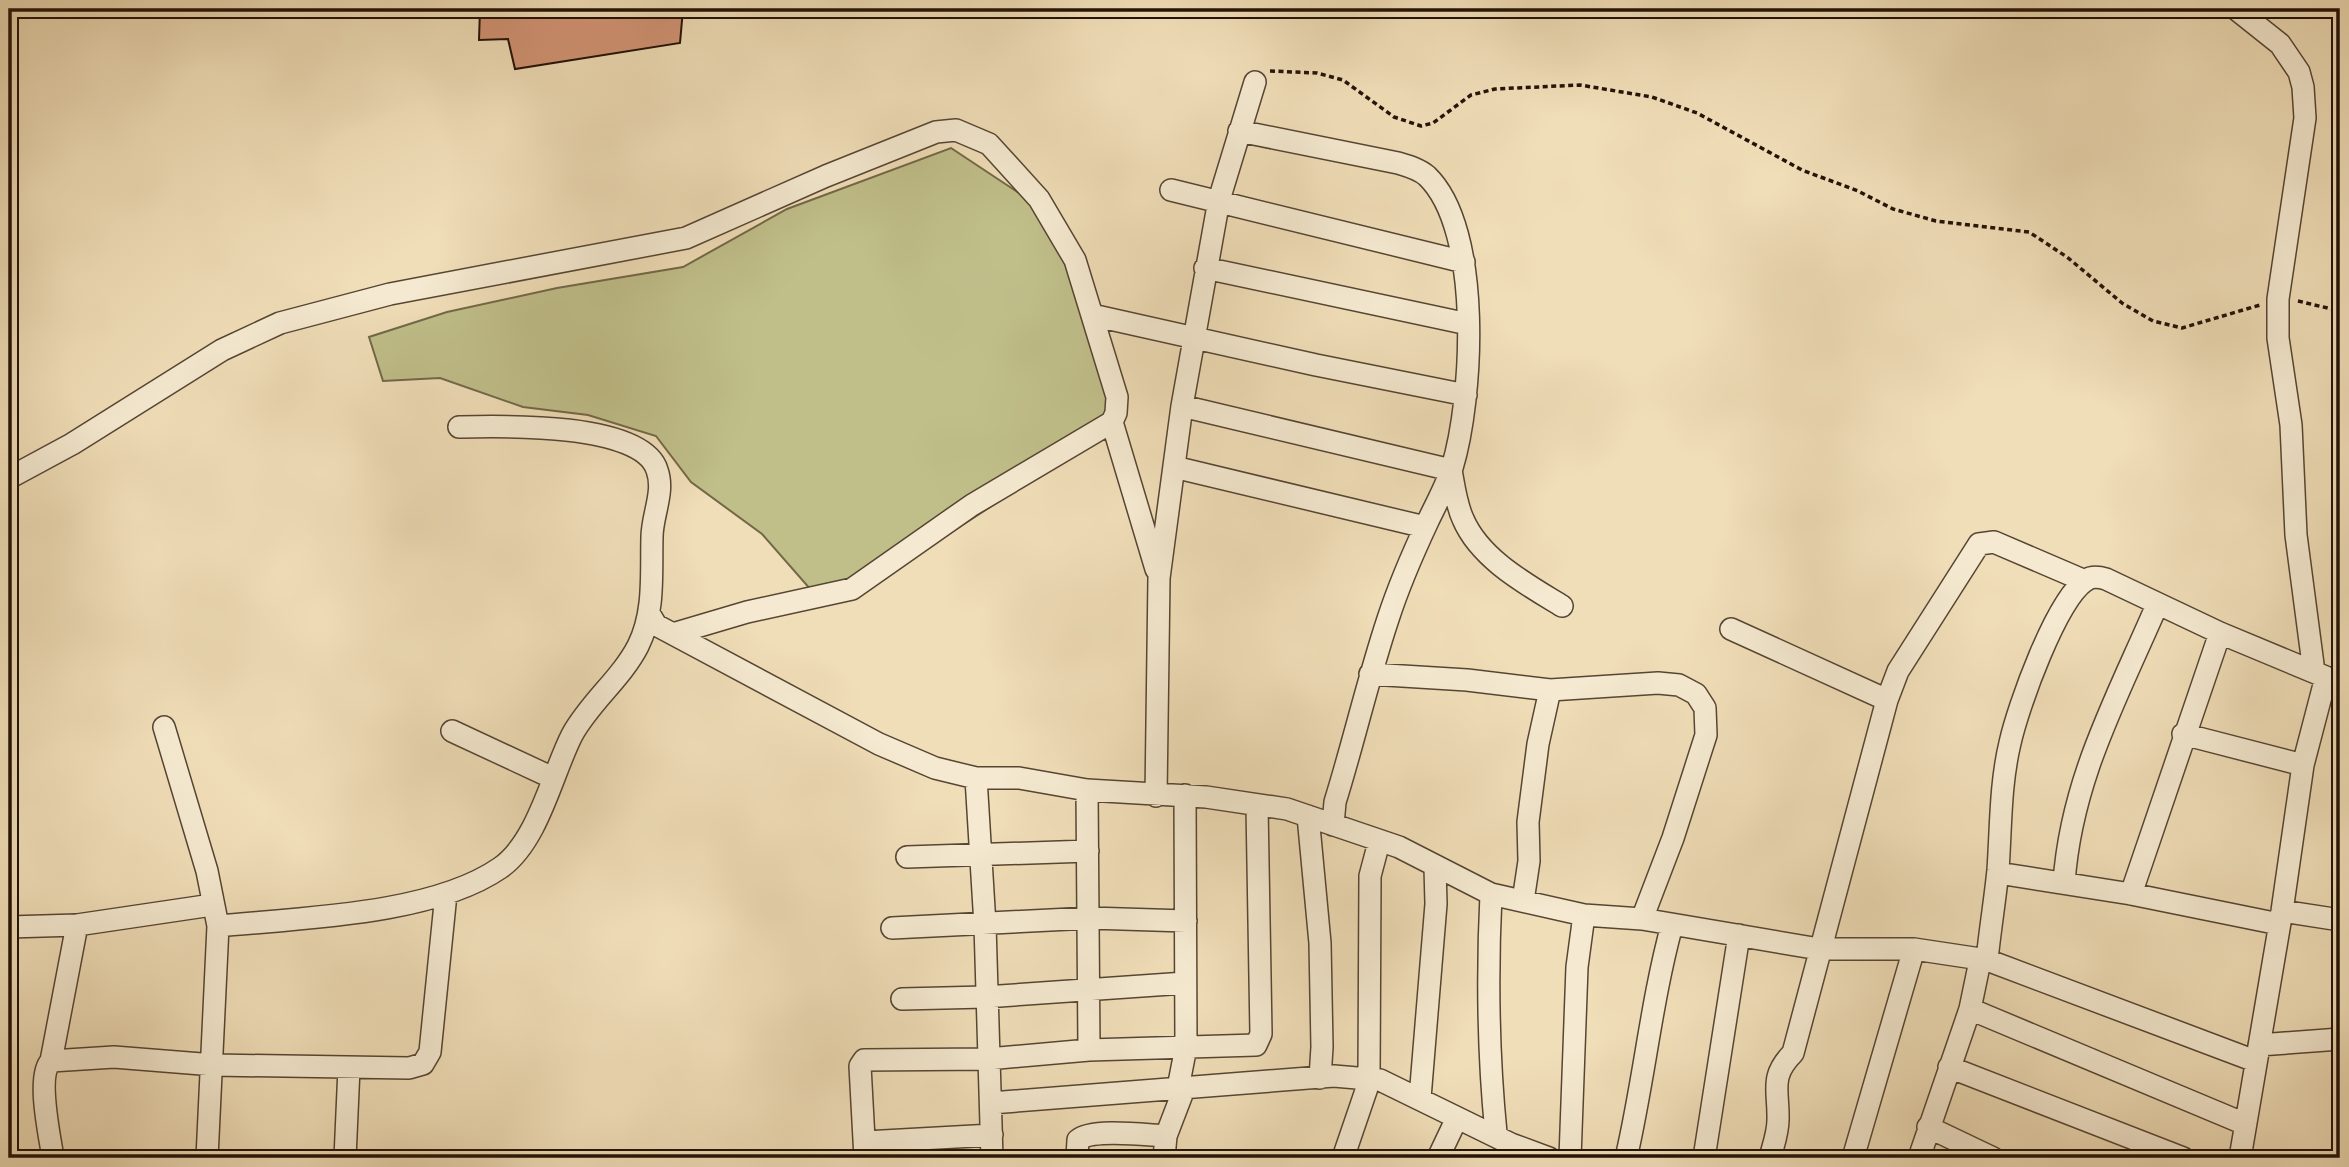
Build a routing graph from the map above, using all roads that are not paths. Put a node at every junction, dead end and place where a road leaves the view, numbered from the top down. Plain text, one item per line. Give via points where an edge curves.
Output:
1 (2236, 9) edge
2 (1255, 82) road end
3 (1239, 131) junction
4 (1171, 190) dead end
5 (1220, 200) junction
6 (1464, 262) junction
7 (1205, 268) junction
8 (1092, 315) junction
9 (1468, 324) junction
10 (1194, 338) junction
11 (1466, 395) junction
12 (1182, 406) junction
13 (1112, 422) junction
14 (459, 427) dead end
15 (1174, 467) junction
16 (1451, 470) junction
17 (9, 478) edge
18 (1425, 527) junction
19 (1159, 578) junction
20 (2085, 581) junction
21 (2157, 605) junction
22 (1562, 606) dead end
23 (650, 615) junction
24 (1731, 629) dead end
25 (676, 633) junction
26 (2220, 633) junction
27 (1370, 674) junction
28 (2327, 677) edge
29 (1550, 690) junction
30 (1887, 701) junction
31 (164, 727) dead end
32 (452, 731) dead end
33 (2183, 734) junction
34 (2303, 765) junction
35 (554, 778) junction
36 (976, 778) junction
37 (1087, 790) junction
38 (1185, 795) junction
39 (1156, 796) junction
40 (1257, 806) junction
41 (1308, 816) junction
42 (1333, 825) junction
43 (1379, 842) junction
44 (1088, 851) junction
45 (981, 853) junction
46 (907, 857) dead end
47 (1435, 867) junction
48 (1997, 873) junction
49 (2064, 883) junction
50 (446, 894) junction
51 (1491, 894) junction
52 (2131, 894) junction
53 (1522, 901) junction
54 (212, 905) junction
55 (1584, 915) junction
56 (2280, 917) junction
57 (1090, 918) junction
58 (1642, 919) junction
59 (2340, 920) edge
60 (1186, 921) junction
61 (77, 925) junction
62 (985, 925) junction
63 (1672, 925) junction
64 (218, 926) junction
65 (9, 927) edge
66 (892, 928) dead end
67 (1739, 935) junction
68 (1819, 949) junction
69 (1914, 949) junction
70 (1983, 960) junction
71 (1185, 983) junction
72 (1090, 989) junction
73 (985, 997) junction
74 (902, 999) dead end
75 (1970, 1009) junction
76 (2340, 1039) edge
77 (1186, 1046) junction
78 (1089, 1050) junction
79 (2257, 1053) junction
80 (988, 1059) junction
81 (51, 1061) junction
82 (214, 1065) junction
83 (1950, 1067) junction
84 (349, 1068) junction
85 (1320, 1078) junction
86 (1370, 1078) junction
87 (1181, 1088) junction
88 (1420, 1098) junction
89 (991, 1103) junction
90 (1457, 1118) junction
91 (2245, 1124) junction
92 (1928, 1127) junction
93 (992, 1135) junction
94 (1166, 1136) junction
95 (1504, 1145) edge
96 (865, 1150) edge
97 (53, 1158) edge
98 (207, 1158) edge
99 (345, 1158) edge
100 (992, 1158) edge
101 (1077, 1158) edge
102 (1164, 1158) edge
103 (1343, 1158) edge
104 (1438, 1158) edge
105 (1549, 1158) edge
106 (1570, 1158) edge
107 (1626, 1158) edge
108 (1704, 1158) edge
109 (1770, 1158) edge
110 (1853, 1158) edge
111 (1919, 1158) edge
112 (1993, 1158) edge
113 (2183, 1158) edge
114 (2240, 1158) edge

1 - 28 street via 2280,44 2299,72 2303,87 2305,118 2278,299 2278,338 2291,425 2296,535
2 - 3 street
3 - 5 street
3 - 6 street via 1398,163 1427,176 1446,205
4 - 5 street
5 - 6 street
5 - 7 street
6 - 9 street
7 - 9 street
7 - 10 street
8 - 10 street
8 - 13 street via 1117,397
8 - 17 street via 1075,260 1039,199 989,144 956,130 936,132 686,238 404,292 281,323 222,350
9 - 11 street
10 - 11 street
10 - 12 street
11 - 16 street
12 - 15 street
12 - 16 street
13 - 19 street
13 - 25 street via 972,505 852,589
14 - 23 street via 551,426 631,446 650,457 660,483 652,531
15 - 18 street
15 - 19 street
16 - 18 street
16 - 22 street via 1462,518 1478,542 1510,571
18 - 27 street via 1396,594
19 - 39 street
20 - 21 street via 2106,579
20 - 30 street via 1994,542 1979,544 1898,671
20 - 48 street via 2050,632 2010,741
21 - 26 street
21 - 49 street via 2075,802
23 - 25 street via 656,625
23 - 35 street via 631,659 573,734
24 - 30 street
25 - 36 street via 879,744 935,768
26 - 28 street
26 - 33 street
27 - 29 street
27 - 42 street via 1335,802
28 - 34 street
29 - 53 street via 1538,744
29 - 58 street via 1679,685 1696,694 1705,708 1702,751
30 - 68 street
31 - 54 street via 207,871
32 - 35 street
33 - 34 street
33 - 52 street
34 - 56 street
35 - 50 street via 515,855 500,869
36 - 37 street via 1019,778
36 - 45 street
37 - 39 street
37 - 44 street
38 - 39 street
38 - 40 street
38 - 60 street
40 - 41 street
40 - 77 street via 1261,1040 1256,1045
41 - 42 street
41 - 85 street via 1320,943
42 - 43 street
43 - 47 street via 1399,847
43 - 86 street via 1370,876
44 - 45 street
44 - 57 street
45 - 46 street
45 - 62 street
47 - 51 street
47 - 88 street
48 - 49 street
48 - 70 street
49 - 52 street
50 - 64 street via 378,910
50 - 84 street via 430,1052 423,1065
51 - 53 street
51 - 95 street via 1488,1054
52 - 56 street
53 - 55 street
54 - 61 street
54 - 64 street
55 - 58 street
55 - 106 street via 1577,967
56 - 59 street
56 - 79 street
57 - 60 street
57 - 62 street
57 - 72 street
58 - 63 street
60 - 71 street
61 - 65 street
61 - 81 street
62 - 66 street
62 - 73 street
63 - 67 street
63 - 107 street via 1660,967 1641,1097
64 - 82 street
67 - 68 street
67 - 108 street
68 - 69 street
68 - 109 street via 1793,1054 1776,1078 1779,1123
69 - 70 street
69 - 110 street
70 - 75 street
70 - 79 street
71 - 72 street
71 - 77 street
72 - 73 street
72 - 78 street
73 - 74 street
73 - 80 street
75 - 83 street
75 - 91 street
76 - 79 street
77 - 78 street
77 - 87 street
78 - 80 street
79 - 91 street
80 - 89 street
80 - 96 street via 864,1060 860,1066
81 - 82 street via 114,1057
81 - 97 street via 46,1068 45,1100
82 - 84 street
82 - 98 street
83 - 92 street
83 - 113 street
84 - 99 street
85 - 86 street
85 - 87 street
86 - 88 street
86 - 103 street
87 - 89 street
87 - 94 street
88 - 90 street
89 - 93 street
90 - 95 street
90 - 104 street
91 - 114 street
92 - 111 street
92 - 112 street
93 - 96 street
93 - 100 street
94 - 101 street via 1082,1137
94 - 102 street
95 - 105 street

